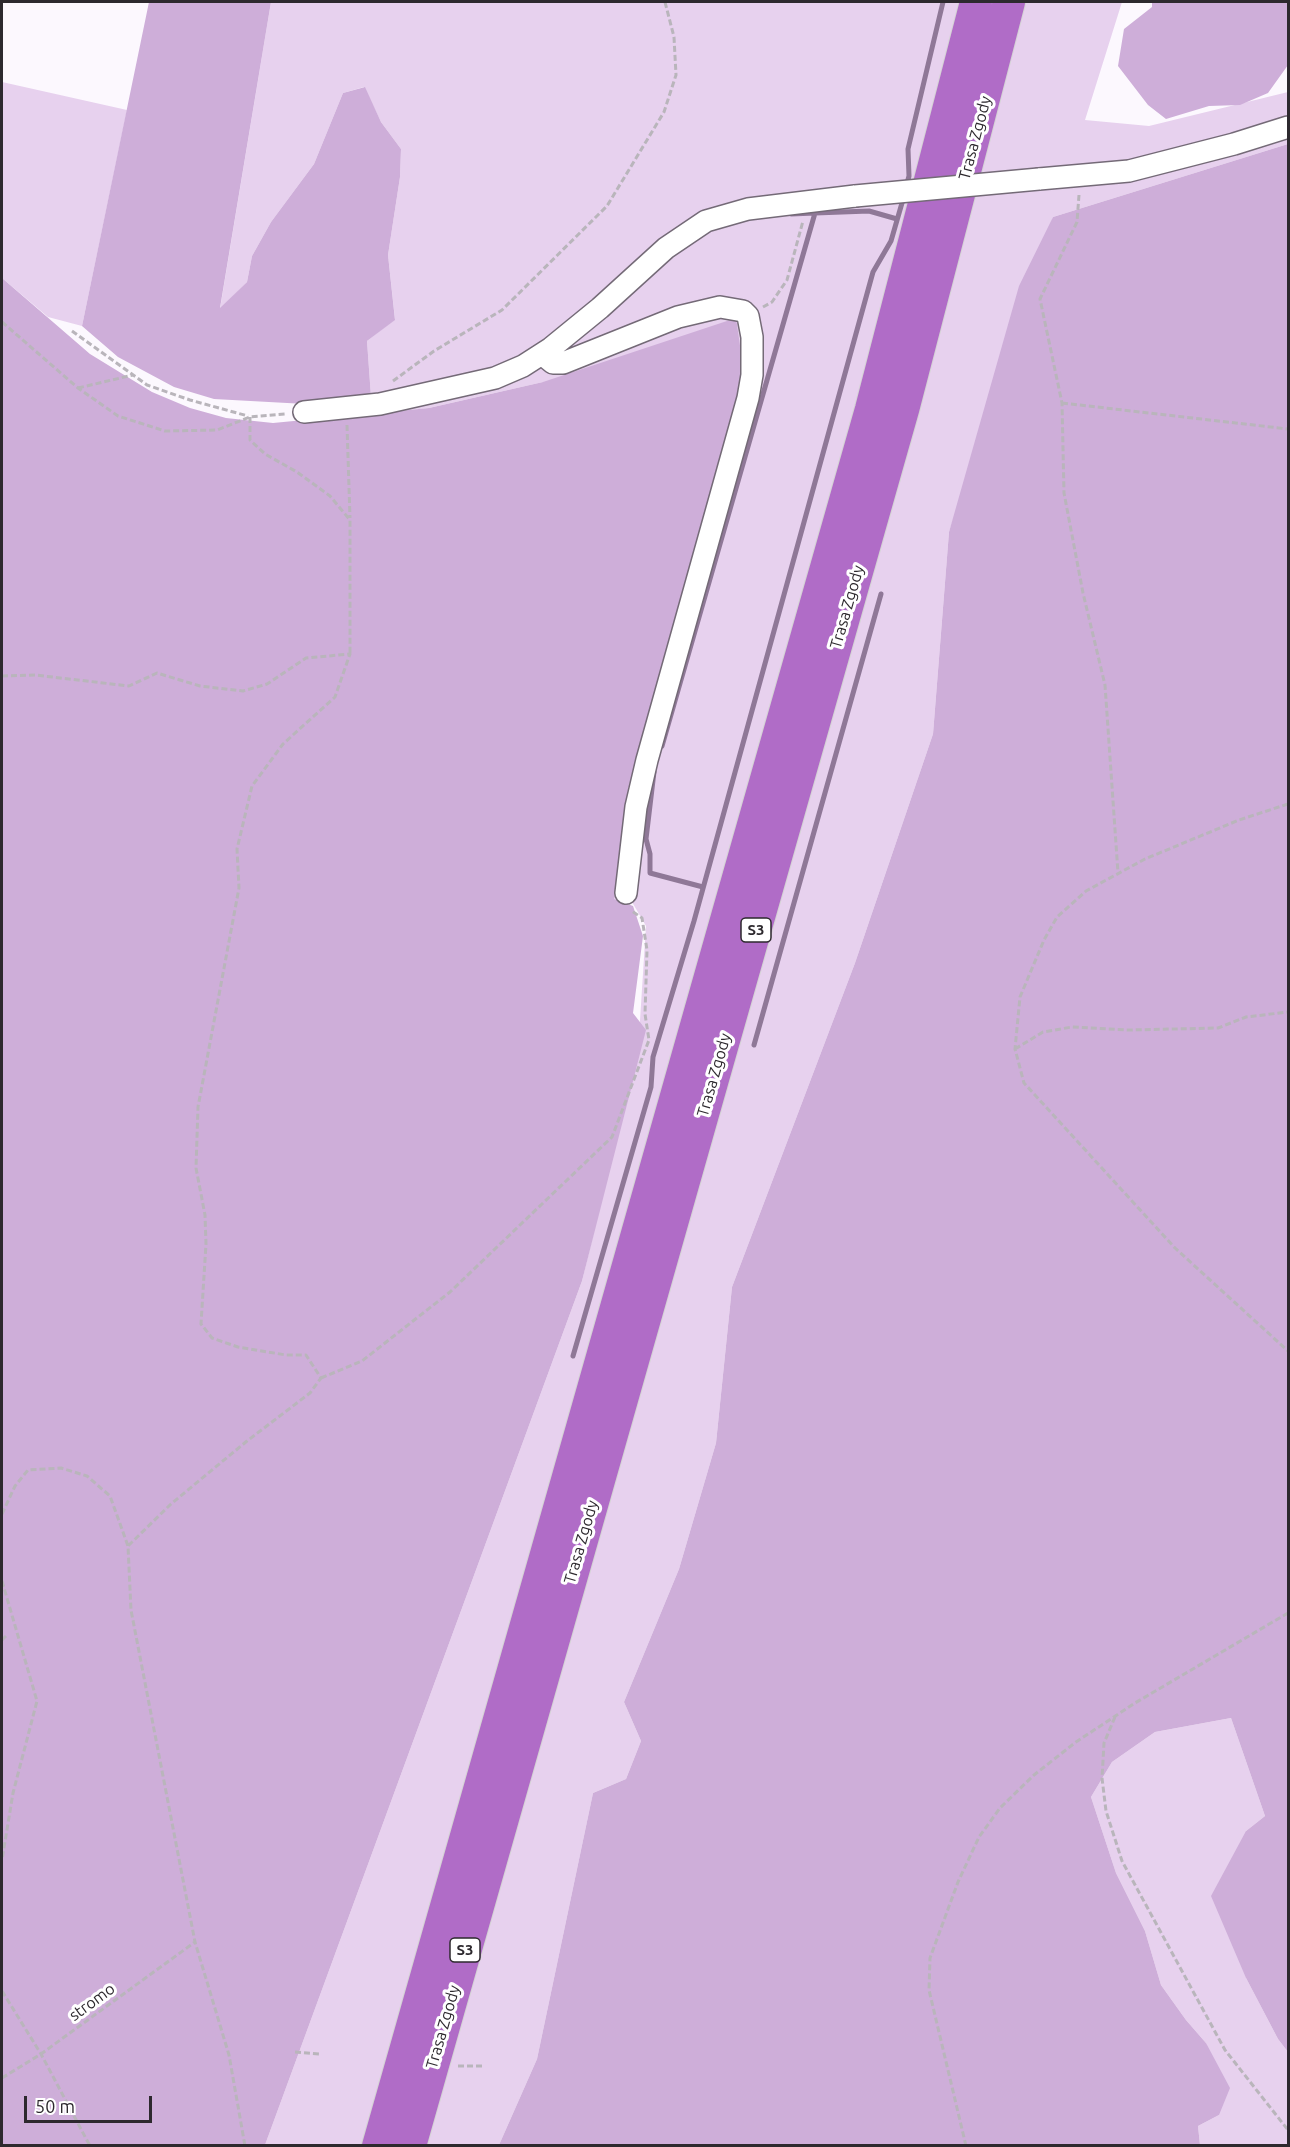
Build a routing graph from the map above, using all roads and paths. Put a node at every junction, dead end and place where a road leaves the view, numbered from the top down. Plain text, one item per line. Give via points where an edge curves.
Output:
1 (665, 2) edge
2 (976, 2) edge
3 (1009, 2) edge
4 (1288, 127) edge
5 (1080, 175) junction
6 (808, 202) junction
7 (748, 316) junction
8 (2, 322) edge
9 (72, 331) dead end
10 (542, 354) junction
11 (133, 375) junction
12 (78, 388) junction
13 (390, 402) junction
14 (1062, 403) junction
15 (347, 409) junction
16 (304, 412) joint
17 (250, 417) junction
18 (1288, 429) edge
19 (350, 520) junction
20 (351, 654) junction
21 (2, 676) edge
22 (1288, 804) edge
23 (1118, 873) junction
24 (626, 893) joint
25 (1288, 1012) edge
26 (1015, 1049) junction
27 (1288, 1351) edge
28 (321, 1378) junction
29 (2, 1514) edge
30 (128, 1546) junction
31 (2, 1581) edge
32 (1288, 1613) edge
33 (6, 1636) dead end
34 (2, 1640) edge
35 (1116, 1716) junction
36 (462, 1848) junction
37 (493, 1856) junction
38 (2, 1860) edge
39 (195, 1942) junction
40 (450, 1947) junction
41 (2, 1991) edge
42 (410, 2034) junction
43 (295, 2052) dead end
44 (41, 2054) junction
45 (319, 2054) dead end
46 (447, 2055) junction
47 (483, 2066) dead end
48 (2, 2078) edge
49 (1288, 2130) edge
50 (90, 2145) edge
51 (244, 2145) edge
52 (378, 2145) edge
53 (410, 2145) edge
54 (966, 2145) edge

1 - 13 path via 674,37 676,75 664,112 607,206 502,310 400,373 392,383
2 - 36 highway, Trasa Zgody / S3 via 868,420
3 - 37 highway, Trasa Zgody / S3 via 897,433
4 - 5 lane via 1129,171
5 - 6 lane, bridge
5 - 14 path via 1077,222 1040,299
6 - 7 path via 787,280 772,302
6 - 10 lane via 737,211 698,225
7 - 10 lane via 732,308 705,309 563,363 553,363
7 - 24 lane via 752,375 748,398 647,760 636,807
8 - 12 path
9 - 11 path
10 - 13 lane via 495,378
11 - 12 path
11 - 17 path via 147,385
12 - 17 path via 118,416 165,431 217,430
13 - 15 lane
14 - 18 path
14 - 23 path via 1064,493 1105,685
15 - 16 lane
15 - 19 path
16 - 17 path
17 - 19 path via 250,440 330,496
19 - 20 path
20 - 21 path via 306,658 267,684 243,691 200,686 157,673 129,686 35,675
20 - 28 path via 335,697 283,744 252,786 237,849 239,888 198,1107 196,1168 206,1244 201,1324 212,1338 238,1347 306,1356
22 - 23 path via 1205,833
23 - 26 path via 1086,891 1057,917 1020,997
24 - 28 path via 623,908 642,918 646,939 645,1014 649,1040 612,1137 450,1292 362,1361
25 - 26 path via 1246,1017 1218,1028 1072,1027 1043,1032
26 - 27 path via 1024,1083 1175,1248
28 - 30 path via 310,1393 247,1440
29 - 30 path via 15,1486 28,1470 61,1468 87,1476 110,1496
30 - 39 path via 131,1610
31 - 38 path via 37,1701 13,1794
32 - 35 path
33 - 34 path
35 - 49 path via 1104,1743 1102,1778 1106,1810 1122,1861 1225,2050
35 - 54 path via 1034,1775 1000,1808 979,1837 958,1882 930,1958 929,1990
36 - 40 lane
36 - 42 highway, Trasa Zgody / S3
37 - 40 lane
37 - 46 highway, Trasa Zgody / S3
39 - 44 path, stromo
39 - 51 path via 229,2055
40 - 42 lane
40 - 46 lane
41 - 44 path
42 - 52 highway, Trasa Zgody / S3
43 - 45 path
44 - 48 path, stromo
44 - 50 path
46 - 47 path
46 - 53 highway, Trasa Zgody / S3

